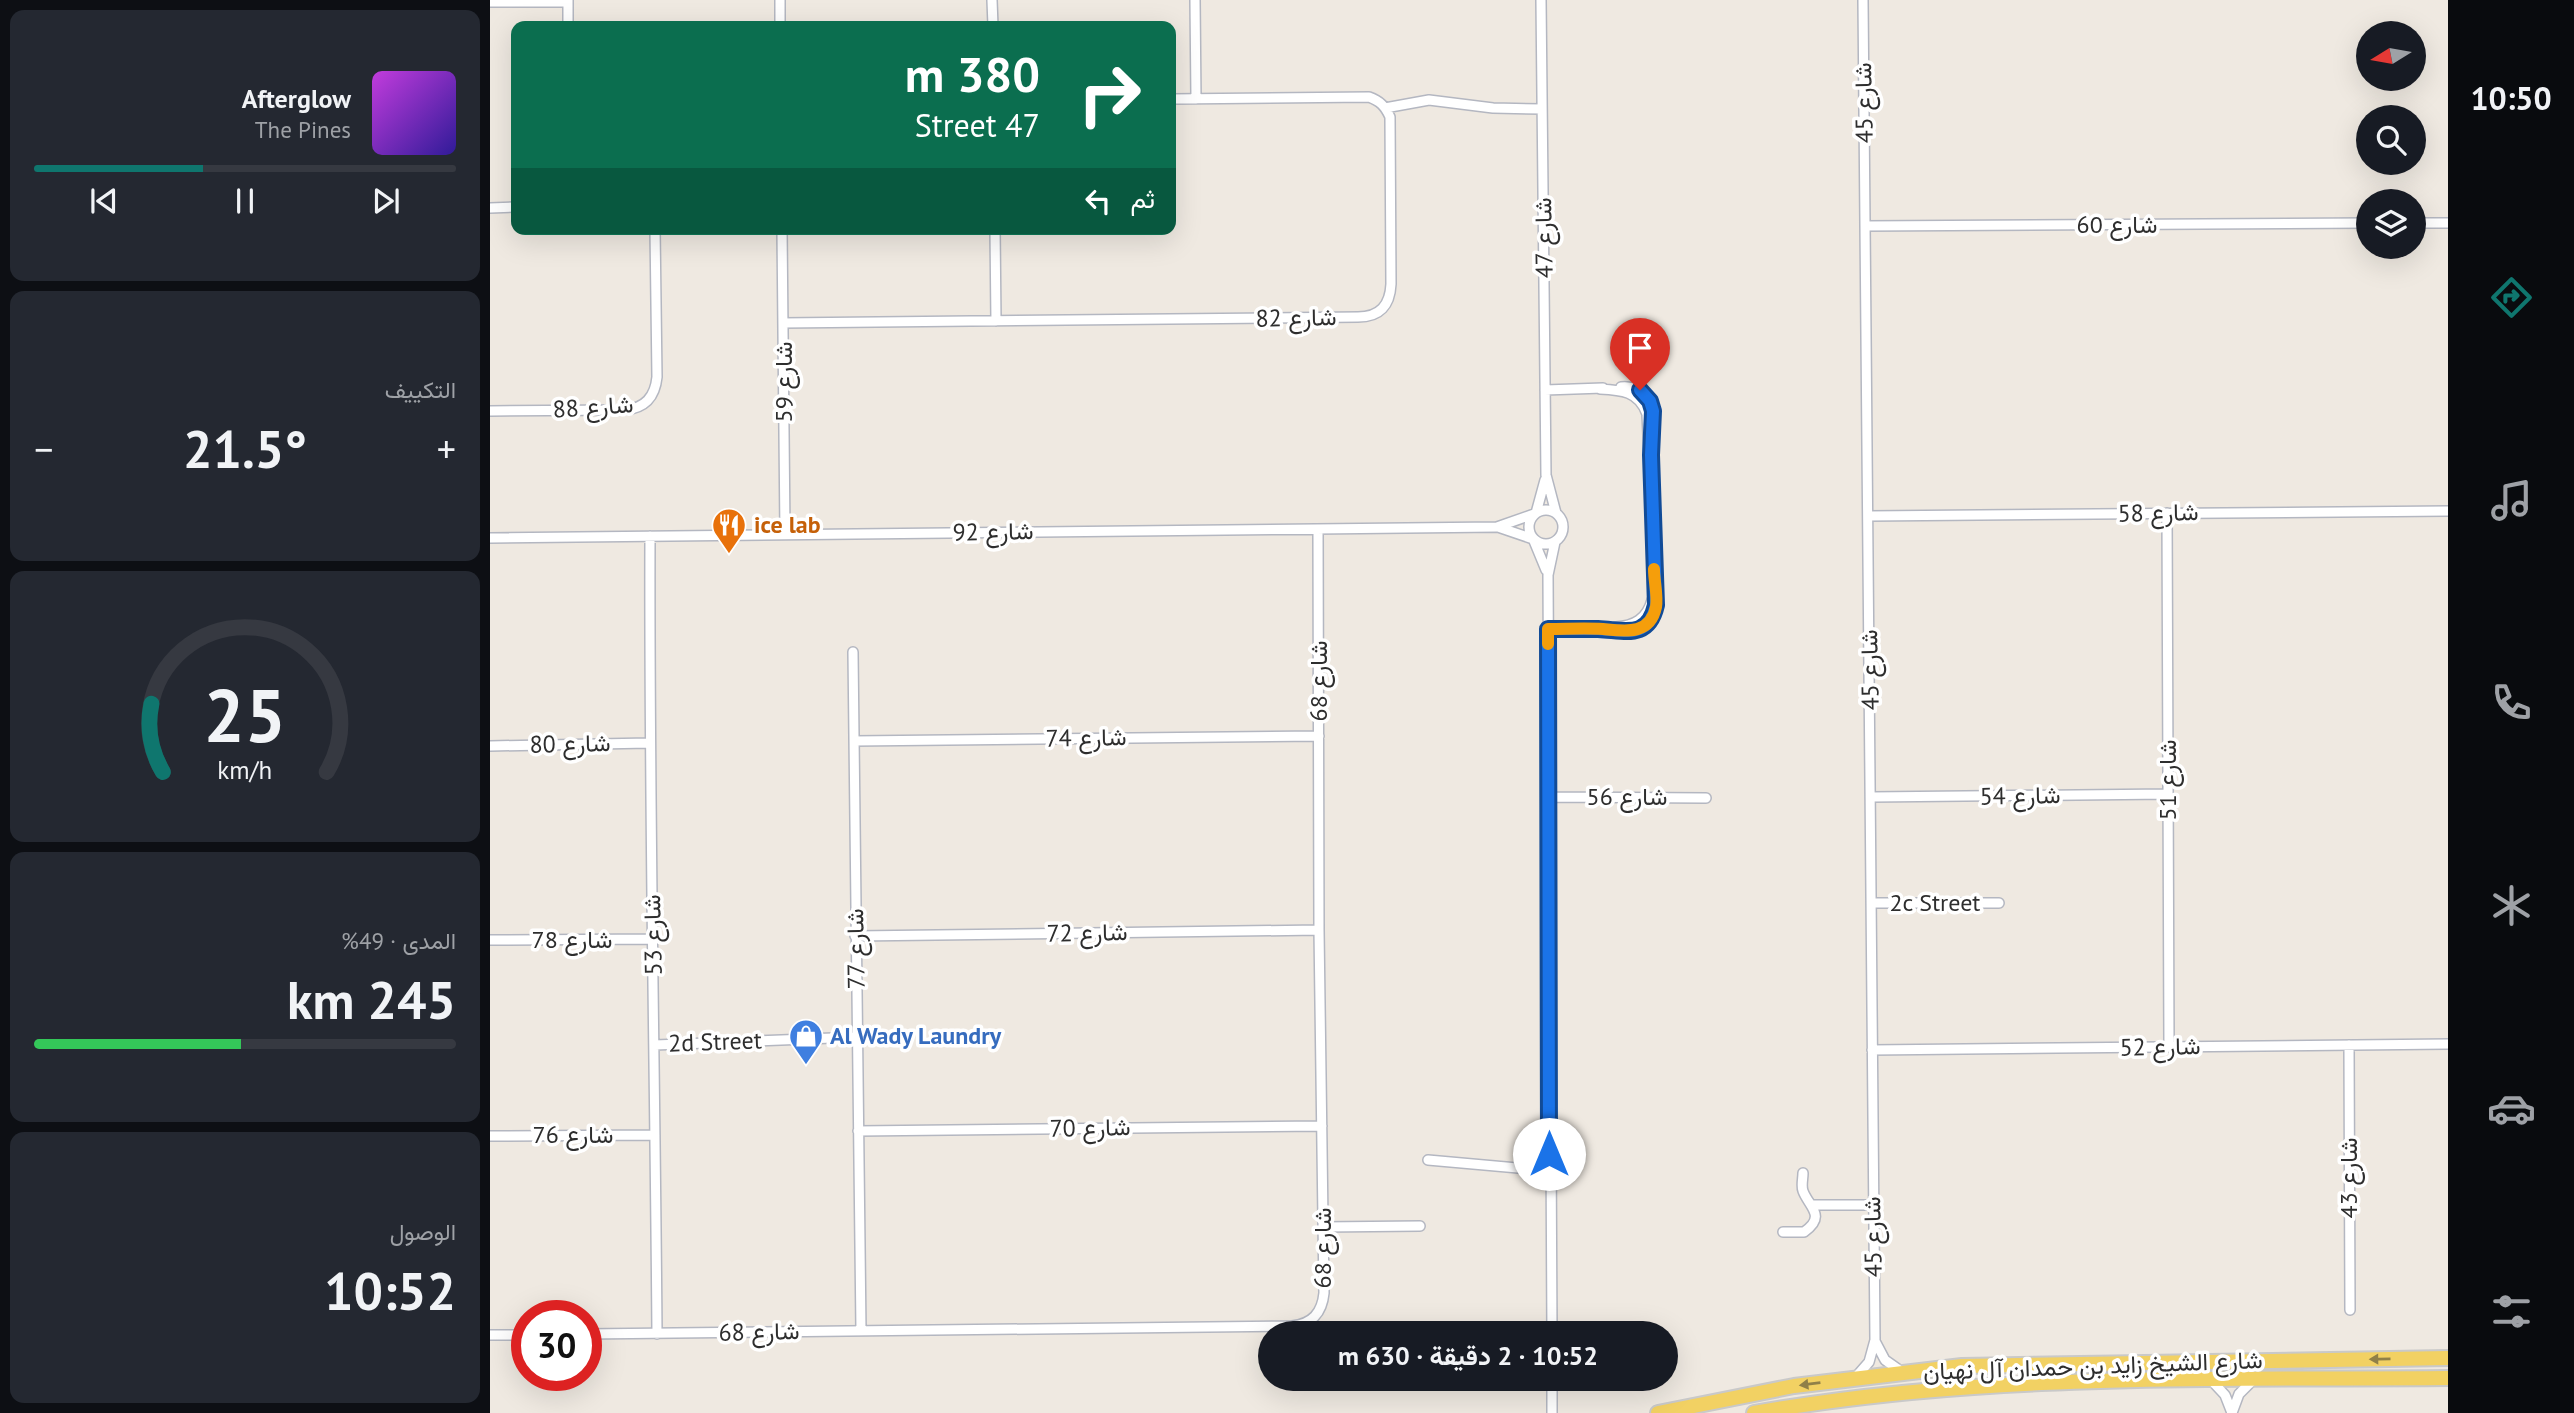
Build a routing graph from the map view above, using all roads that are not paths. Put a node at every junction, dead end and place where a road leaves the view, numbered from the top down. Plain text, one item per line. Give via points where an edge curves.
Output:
1 (780, 0) edge
2 (992, 0) edge
3 (1195, 0) edge
4 (1541, 0) edge
5 (1863, 0) edge
6 (568, 1) edge
7 (490, 2) edge
8 (568, 21) edge
9 (780, 21) edge
10 (993, 21) edge
11 (1176, 99) edge
12 (1196, 99) junction
13 (1385, 108) junction
14 (1542, 109) junction
15 (511, 207) edge
16 (490, 208) edge
17 (2356, 223) edge
18 (2426, 223) edge
19 (2448, 223) edge
20 (1865, 226) junction
21 (655, 235) edge
22 (782, 235) edge
23 (995, 235) edge
24 (996, 321) junction
25 (783, 323) junction
26 (1545, 390) junction
27 (490, 411) edge
28 (1546, 475) junction
29 (2448, 510) edge
30 (1556, 513) junction
31 (2167, 513) junction
32 (1535, 514) junction
33 (1868, 516) junction
34 (1497, 527) junction
35 (1318, 529) junction
36 (785, 534) junction
37 (650, 536) junction
38 (490, 538) edge
39 (1533, 539) junction
40 (1555, 542) junction
41 (1548, 575) junction
42 (1548, 629) junction
43 (853, 652) dead end
44 (1319, 736) junction
45 (854, 741) junction
46 (649, 743) junction
47 (490, 746) edge
48 (2168, 794) junction
49 (1547, 797) junction
50 (1871, 797) junction
51 (1706, 798) dead end
52 (1872, 903) junction
53 (1999, 903) dead end
54 (1319, 930) junction
55 (855, 936) junction
56 (653, 939) junction
57 (490, 940) edge
58 (858, 1037) junction
59 (2448, 1044) edge
60 (656, 1045) junction
61 (2349, 1045) junction
62 (2169, 1047) junction
63 (1872, 1051) junction
64 (1322, 1126) junction
65 (858, 1131) junction
66 (655, 1135) junction
67 (490, 1136) edge
68 (1429, 1160) dead end
69 (1550, 1171) junction
70 (1803, 1173) dead end
71 (1813, 1205) junction
72 (1872, 1205) junction
73 (1420, 1226) dead end
74 (1323, 1227) junction
75 (1783, 1232) dead end
76 (2350, 1310) dead end
77 (1552, 1321) edge
78 (861, 1331) junction
79 (602, 1334) edge
80 (657, 1334) junction
81 (490, 1335) edge
82 (511, 1335) edge
83 (1875, 1340) junction
84 (2448, 1358) edge
85 (2056, 1364) junction
86 (1962, 1366) junction
87 (1903, 1373) junction
88 (2448, 1378) edge
89 (1853, 1379) junction
90 (2211, 1380) junction
91 (2253, 1380) junction
92 (1984, 1385) junction
93 (1553, 1391) edge
94 (1896, 1392) junction
95 (1553, 1396) junction
96 (1552, 1413) edge
97 (1561, 1413) edge
98 (1658, 1413) edge
99 (1755, 1413) edge
100 (2232, 1413) edge

1 - 9 street
2 - 10 street
3 - 12 street
4 - 14 street, شارع 47
5 - 20 street, شارع 45
6 - 7 street
6 - 8 street
11 - 12 street
12 - 13 street via 1369,97
13 - 14 street via 1429,100
13 - 24 street, شارع 82 via 1390,117 1391,295 1379,313 1369,317
14 - 26 street, شارع 47
15 - 16 street
17 - 20 street, شارع 60
18 - 19 street
20 - 33 street, شارع 45
21 - 27 street, شارع 88 via 657,377 651,397 635,409
22 - 25 street, شارع 59
23 - 24 street
24 - 25 street, شارع 82
25 - 36 street, شارع 59
26 - 28 street, شارع 47
26 - 42 street via 1625,391 1643,404 1651,455 1654,581 1651,605 1632,625
28 - 30 street, شارع 47
28 - 32 street, شارع 47
29 - 31 street, شارع 58
30 - 32 street
30 - 40 street via 1563,527
31 - 33 street, شارع 58
31 - 48 street, شارع 51
32 - 34 street, شارع 92
32 - 39 street via 1529,526
33 - 50 street, شارع 45
34 - 35 street, شارع 92
34 - 39 street, شارع 92
35 - 36 street, شارع 92
35 - 44 street, شارع 68
36 - 37 street, شارع 92
37 - 38 street, شارع 92
37 - 46 street, شارع 53
39 - 40 street
39 - 41 street
40 - 41 street
41 - 42 street
42 - 49 street
43 - 45 street, شارع 77
44 - 45 street, شارع 74
44 - 54 street, شارع 68
45 - 55 street, شارع 77
46 - 47 street, شارع 80
46 - 56 street, شارع 53
48 - 50 street, شارع 54
48 - 62 street, شارع 51
49 - 51 street, شارع 56
49 - 69 street
50 - 52 street, شارع 45
52 - 53 street, 2c Street
52 - 63 street, شارع 45
54 - 55 street, شارع 72
54 - 64 street, شارع 68
55 - 58 street, شارع 77
56 - 57 street, شارع 78
56 - 60 street, شارع 53
58 - 60 street, 2d Street
58 - 65 street, شارع 77
59 - 61 street, شارع 52
60 - 66 street, شارع 53
61 - 62 street, شارع 52
61 - 76 street, شارع 43
62 - 63 street, شارع 52
63 - 72 street, شارع 45
64 - 65 street, شارع 70
64 - 74 street, شارع 68
65 - 78 street, شارع 77
66 - 67 street, شارع 76
66 - 80 street, شارع 53
68 - 69 street
69 - 77 street
70 - 71 street via 1802,1190
71 - 72 street
71 - 75 street via 1815,1217 1809,1228 1798,1234
72 - 83 street, شارع 45
73 - 74 street
74 - 78 street, شارع 68 via 1323,1303 1312,1320 1302,1325
78 - 80 street, شارع 68
79 - 80 street, شارع 68
81 - 82 street
83 - 87 street via 1885,1360
83 - 89 street, شارع 45 via 1869,1362
84 -> 85 main road, شارع الشيخ زايد بن حمدان آل نهيان
85 - 86 main road, شارع الشيخ زايد بن حمدان آل نهيان
85 - 92 main road via 1992,1372
86 - 87 main road, شارع الشيخ زايد بن حمدان آل نهيان
86 - 94 main road via 1959,1379
87 - 89 main road, شارع الشيخ زايد بن حمدان آل نهيان
88 - 91 main road, شارع الشيخ زايد بن حمدان آل نهيان
89 -> 98 main road, شارع الشيخ زايد بن حمدان آل نهيان
90 - 91 main road, شارع الشيخ زايد بن حمدان آل نهيان
90 - 92 main road, شارع الشيخ زايد بن حمدان آل نهيان
90 - 100 street via 2225,1395
91 - 100 street via 2239,1394
92 - 94 main road, شارع الشيخ زايد بن حمدان آل نهيان
93 - 95 street
94 - 99 main road, شارع الشيخ زايد بن حمدان آل نهيان
95 - 96 street
95 - 97 street

